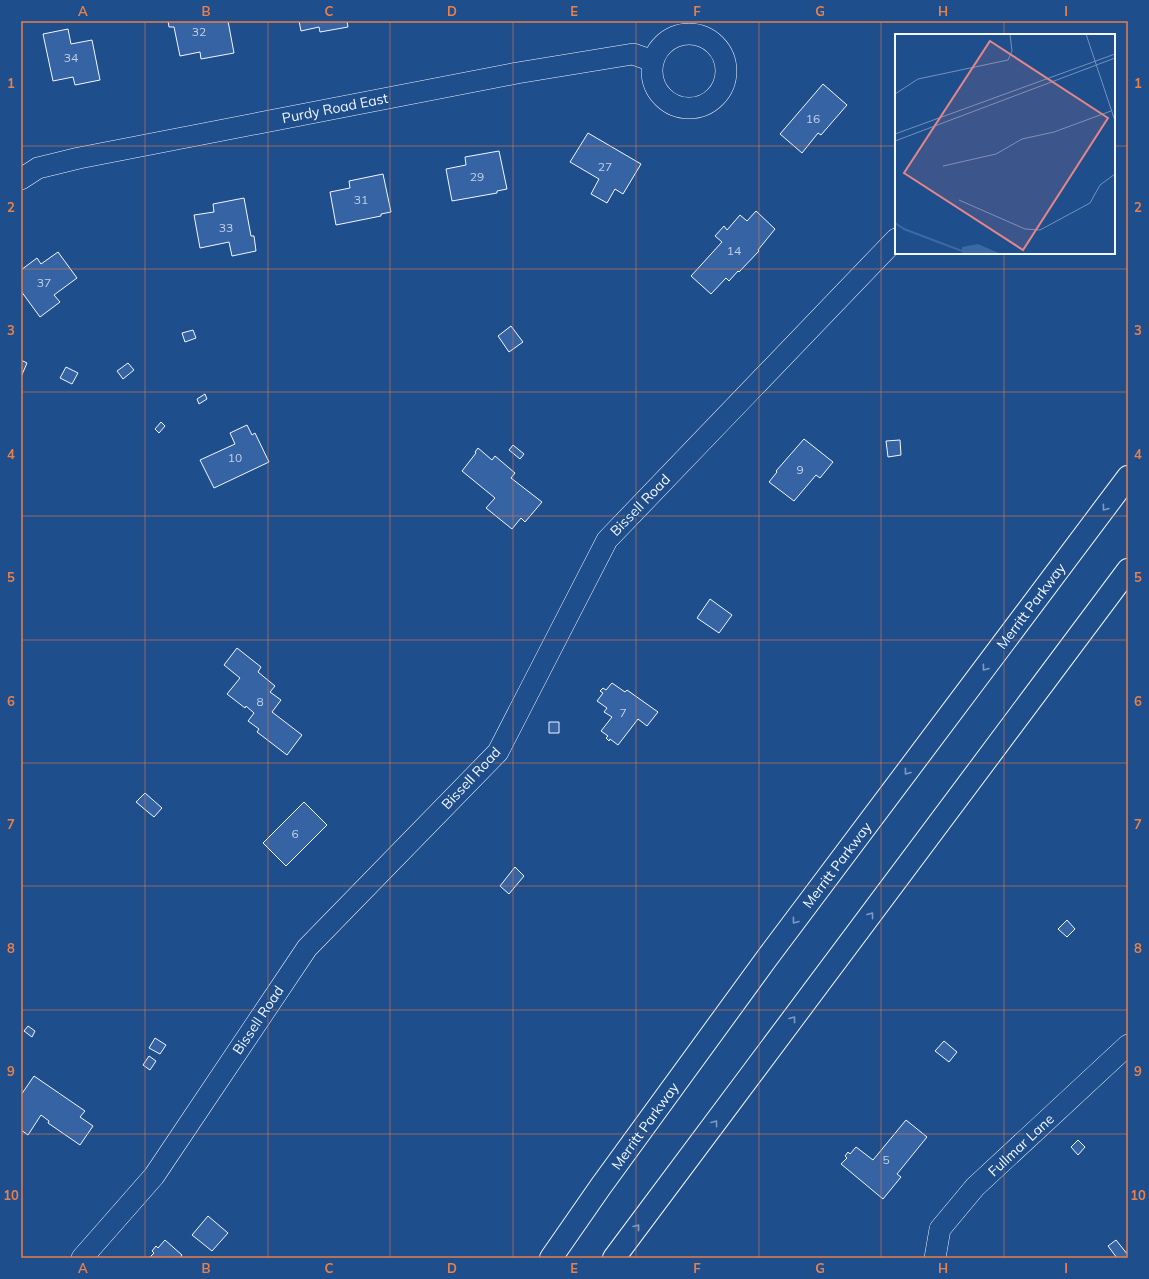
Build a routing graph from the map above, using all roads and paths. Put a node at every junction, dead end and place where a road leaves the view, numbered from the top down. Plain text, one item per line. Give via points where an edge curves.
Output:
1 (653, 61) dead end
2 (21, 179) edge
3 (895, 240) edge
4 (1128, 477) edge
5 (1128, 570) edge
6 (1128, 1045) edge
7 (82, 1258) edge
8 (551, 1258) edge
9 (614, 1258) edge
10 (935, 1258) edge

1 - 2 street, Purdy Road East via 634,54 517,73 79,158 38,168
3 - 7 street, Bissell Road via 607,540 498,752 307,948 154,1176
4 -> 8 highway, Merritt Parkway via 767,958
9 -> 5 highway
6 - 10 street, Fullmar Lane via 975,1187 940,1229

